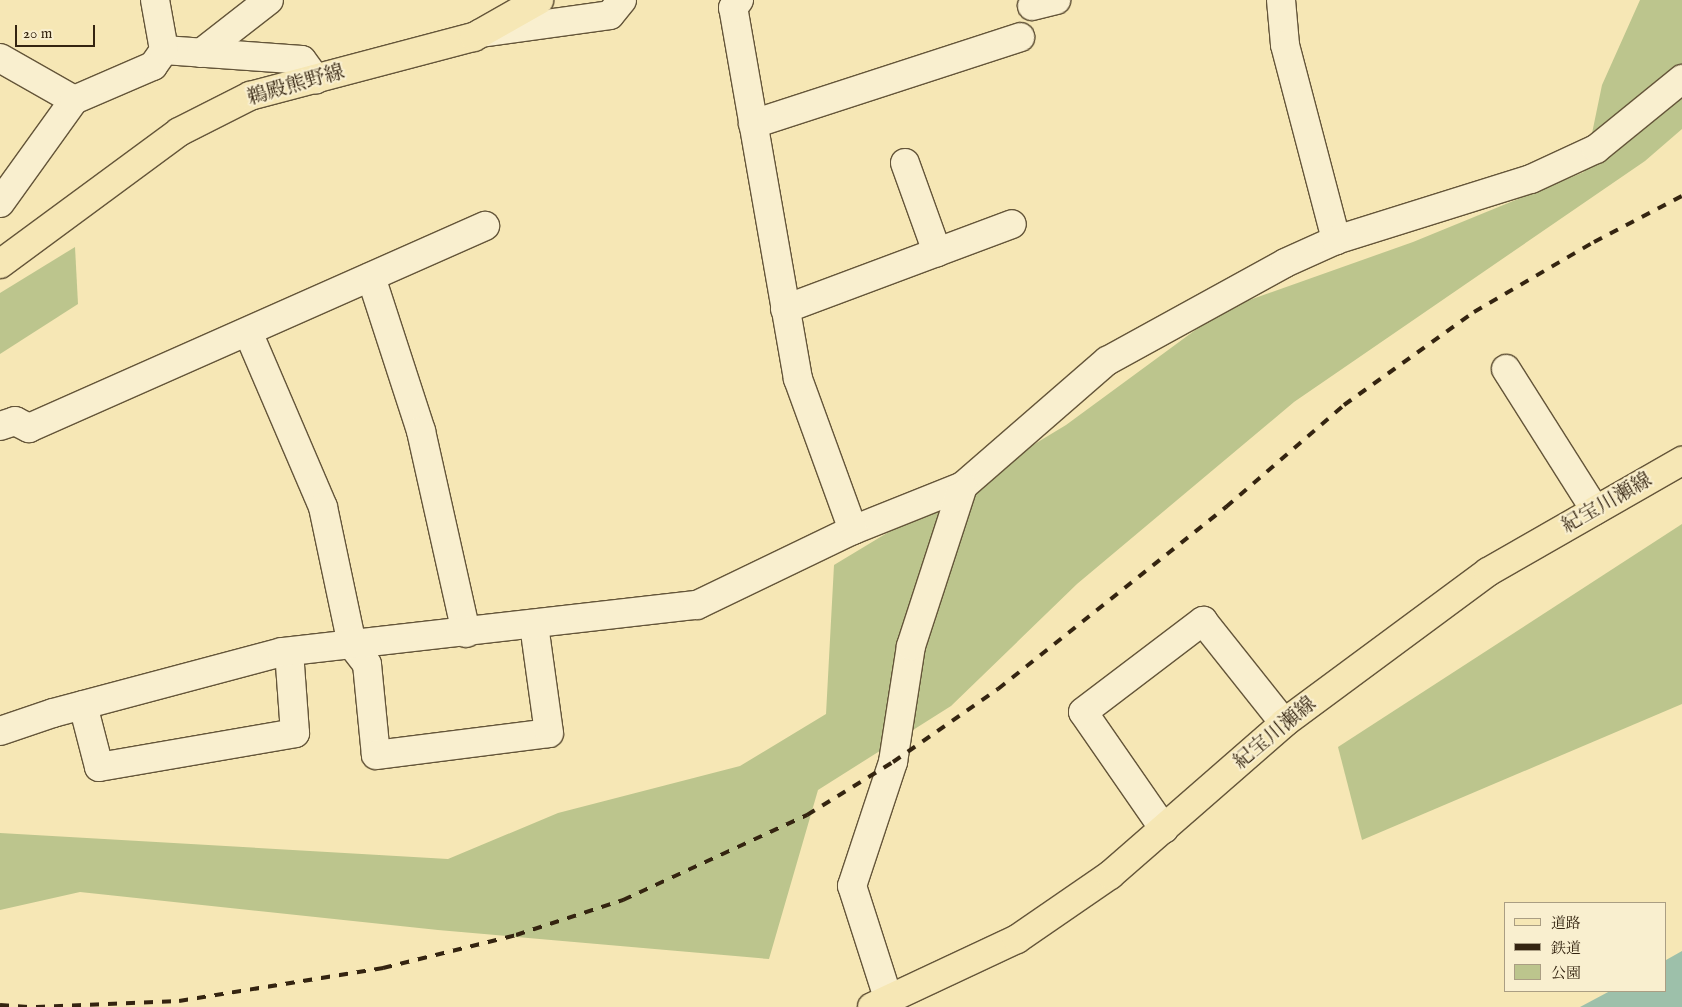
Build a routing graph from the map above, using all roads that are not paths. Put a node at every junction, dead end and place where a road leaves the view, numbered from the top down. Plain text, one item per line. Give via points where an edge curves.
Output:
1 (155, 0) edge
2 (269, 0) edge
3 (538, 0) edge
4 (622, 0) edge
5 (738, 0) edge
6 (1281, 0) edge
7 (481, 33) junction
8 (1020, 37) dead end
9 (164, 50) junction
10 (201, 53) junction
11 (0, 58) edge
12 (316, 79) junction
13 (1682, 79) edge
14 (74, 100) junction
15 (753, 124) junction
16 (905, 163) dead end
17 (0, 203) edge
18 (1012, 224) dead end
19 (485, 226) dead end
20 (1336, 240) junction
21 (937, 252) junction
22 (0, 264) edge
23 (371, 277) junction
24 (785, 309) junction
25 (248, 332) junction
26 (1506, 368) dead end
27 (0, 426) edge
28 (1682, 461) edge
29 (963, 486) junction
30 (1595, 510) junction
31 (853, 530) junction
32 (534, 625) junction
33 (466, 633) junction
34 (352, 645) junction
35 (289, 652) junction
36 (83, 705) junction
37 (1284, 723) junction
38 (0, 731) edge
39 (1164, 829) junction
40 (880, 1004) edge

1 - 9 street
2 - 10 street
3 - 7 main road, 鵜殿熊野線
4 - 7 street via 610,15
5 - 15 street via 733,8
6 - 20 street via 1286,45
7 - 12 main road, 鵜殿熊野線
8 - 15 street
9 - 10 street
9 - 14 street via 153,66
10 - 12 street via 302,60
11 - 14 street
12 - 22 main road, 鵜殿熊野線 via 250,96 179,132
13 - 20 street via 1596,149 1531,179
14 - 17 street
15 - 24 street
16 - 21 street
18 - 21 street
19 - 23 street
20 - 29 street via 1285,264 1107,361
21 - 24 street
23 - 25 street
23 - 33 street via 421,431
24 - 31 street via 798,379
25 - 27 street via 30,428 14,420
25 - 34 street via 323,507
26 - 30 street
28 - 30 main road, 紀宝川瀬線
29 - 31 street
29 - 40 street via 911,646 894,762 852,886
30 - 37 main road, 紀宝川瀬線 via 1488,572
31 - 32 street via 697,605
32 - 33 street
32 - 34 street via 549,733 376,755 367,664
33 - 34 street
34 - 35 street
35 - 36 street
35 - 36 street via 295,733 98,767
36 - 38 street
37 - 39 main road, 紀宝川瀬線
37 - 39 street via 1203,621 1083,712
39 - 40 main road, 紀宝川瀬線 via 1110,875 1017,939

